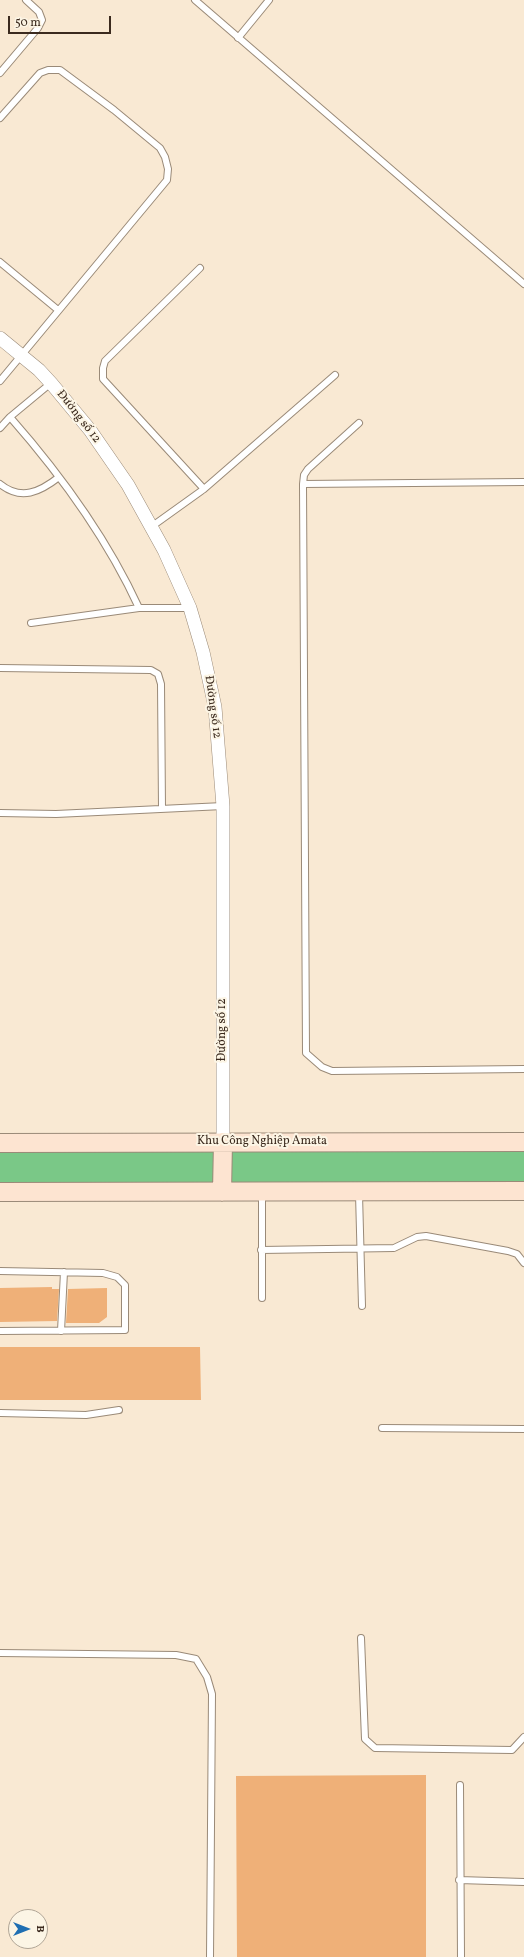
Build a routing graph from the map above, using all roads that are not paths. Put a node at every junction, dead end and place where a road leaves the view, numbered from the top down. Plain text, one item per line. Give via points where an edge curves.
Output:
1 (26, 0) edge
2 (195, 0) edge
3 (269, 0) edge
4 (238, 38) junction
5 (0, 73) edge
6 (0, 118) edge
7 (0, 262) edge
8 (200, 268) dead end
9 (524, 284) edge
10 (58, 310) junction
11 (0, 338) edge
12 (20, 355) junction
13 (336, 375) dead end
14 (0, 381) edge
15 (51, 383) junction
16 (10, 417) junction
17 (359, 423) dead end
18 (0, 428) edge
19 (59, 477) junction
20 (524, 482) edge
21 (0, 484) edge
22 (303, 484) junction
23 (204, 489) junction
24 (151, 527) junction
25 (139, 608) junction
26 (190, 608) junction
27 (31, 622) dead end
28 (0, 668) edge
29 (223, 806) junction
30 (162, 809) junction
31 (0, 813) edge
32 (524, 1069) edge
33 (223, 1142) junction
34 (524, 1142) edge
35 (0, 1143) edge
36 (524, 1191) edge
37 (0, 1192) edge
38 (222, 1192) junction
39 (262, 1192) junction
40 (360, 1192) junction
41 (261, 1250) junction
42 (361, 1250) junction
43 (524, 1263) edge
44 (0, 1271) edge
45 (64, 1272) junction
46 (262, 1298) dead end
47 (362, 1306) dead end
48 (0, 1331) edge
49 (61, 1331) junction
50 (119, 1410) dead end
51 (0, 1413) edge
52 (382, 1428) dead end
53 (524, 1429) edge
54 (361, 1638) dead end
55 (0, 1653) edge
56 (524, 1737) edge
57 (460, 1785) dead end
58 (459, 1880) junction
59 (524, 1882) edge
60 (210, 1957) edge
61 (461, 1957) edge

1 - 5 lane via 39,12 42,20
2 - 4 lane
3 - 4 lane
4 - 9 lane
6 - 10 lane via 40,72 60,70 126,119 160,148 165,157 167,180
7 - 10 lane
8 - 23 lane via 105,361 103,379
10 - 12 lane
11 - 12 street, Đường số 12
12 - 14 lane
12 - 15 street, Đường số 12
13 - 23 lane
15 - 16 lane
15 - 24 street, Đường số 12 via 90,430 128,485
16 - 18 lane
16 - 19 lane
17 - 22 lane via 308,469
19 - 21 lane via 36,491 14,493
19 - 25 lane via 87,515 127,581
20 - 22 lane
22 - 32 lane via 306,1052 322,1067 332,1071
23 - 24 lane
24 - 26 street, Đường số 12
25 - 26 lane
25 - 27 lane
26 - 29 street, Đường số 12 via 215,707
28 - 30 lane via 151,670 158,674 161,684
29 - 30 lane
29 - 33 street, Đường số 12
30 - 31 lane via 56,814
33 - 34 street, Khu Công Nghiệp Amata
33 - 35 street, Khu Công Nghiệp Amata
33 - 38 street
36 - 40 street
37 - 38 street
38 - 39 street
39 - 40 street
39 - 41 lane
40 - 42 lane
41 - 42 lane
41 - 46 lane
42 - 43 lane via 394,1248 417,1237 426,1236 508,1251 517,1254
42 - 47 lane
44 - 45 lane
45 - 49 lane
45 - 49 lane via 103,1273 117,1277 125,1285 125,1330
48 - 49 lane
50 - 51 lane via 86,1414
52 - 53 lane
54 - 56 lane via 365,1739 375,1748 512,1750
55 - 60 lane via 176,1655 196,1660 207,1677 212,1694
57 - 58 lane
58 - 59 lane
58 - 61 lane

